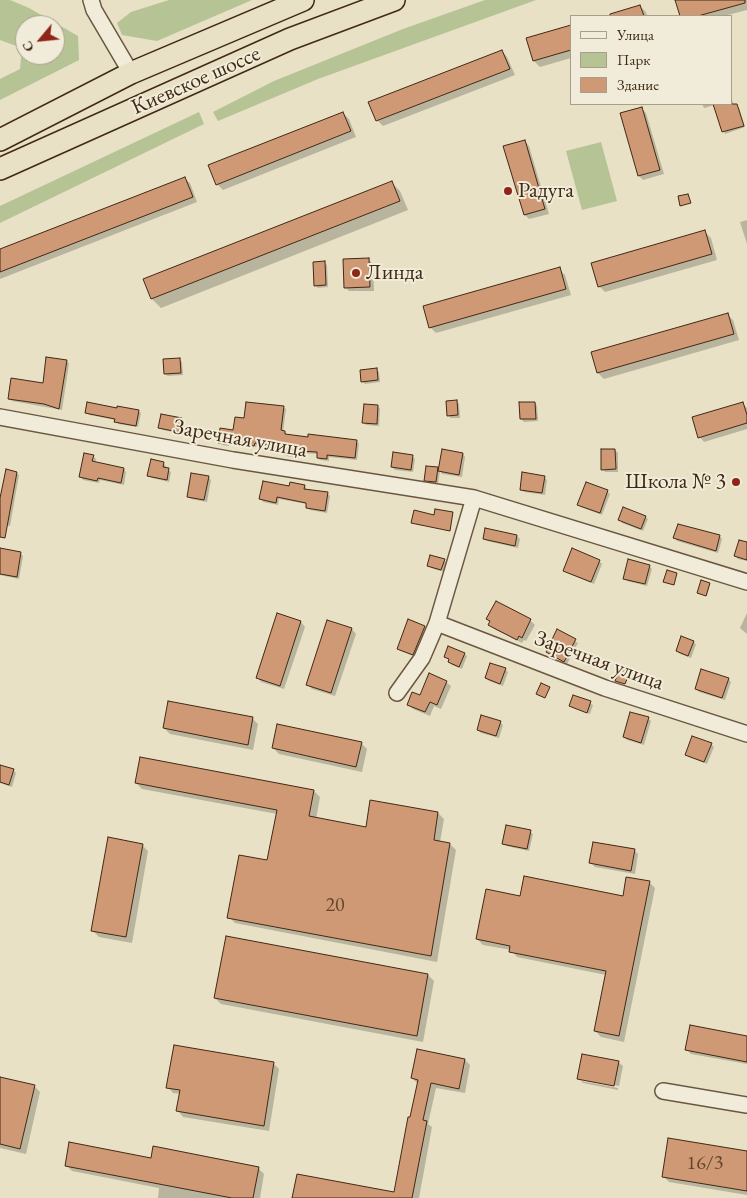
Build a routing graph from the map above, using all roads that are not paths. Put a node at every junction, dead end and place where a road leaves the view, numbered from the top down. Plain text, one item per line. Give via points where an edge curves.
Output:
1 (91, 0) edge
2 (302, 0) edge
3 (394, 0) edge
4 (132, 73) junction
5 (0, 140) edge
6 (0, 169) edge
7 (0, 417) edge
8 (474, 498) junction
9 (747, 582) edge
10 (437, 623) junction
11 (397, 693) dead end
12 (747, 734) edge
13 (663, 1092) dead end
14 (747, 1105) edge

1 - 4 street
2 - 4 highway, Киевское шоссе
3 - 6 highway, Киевское шоссе via 290,39
4 - 5 highway, Киевское шоссе
7 - 8 street, Заречная улица via 233,460
8 - 9 street, Заречная улица
8 - 10 street
10 - 11 street via 422,658
10 - 12 street, Заречная улица via 605,688
13 - 14 street

